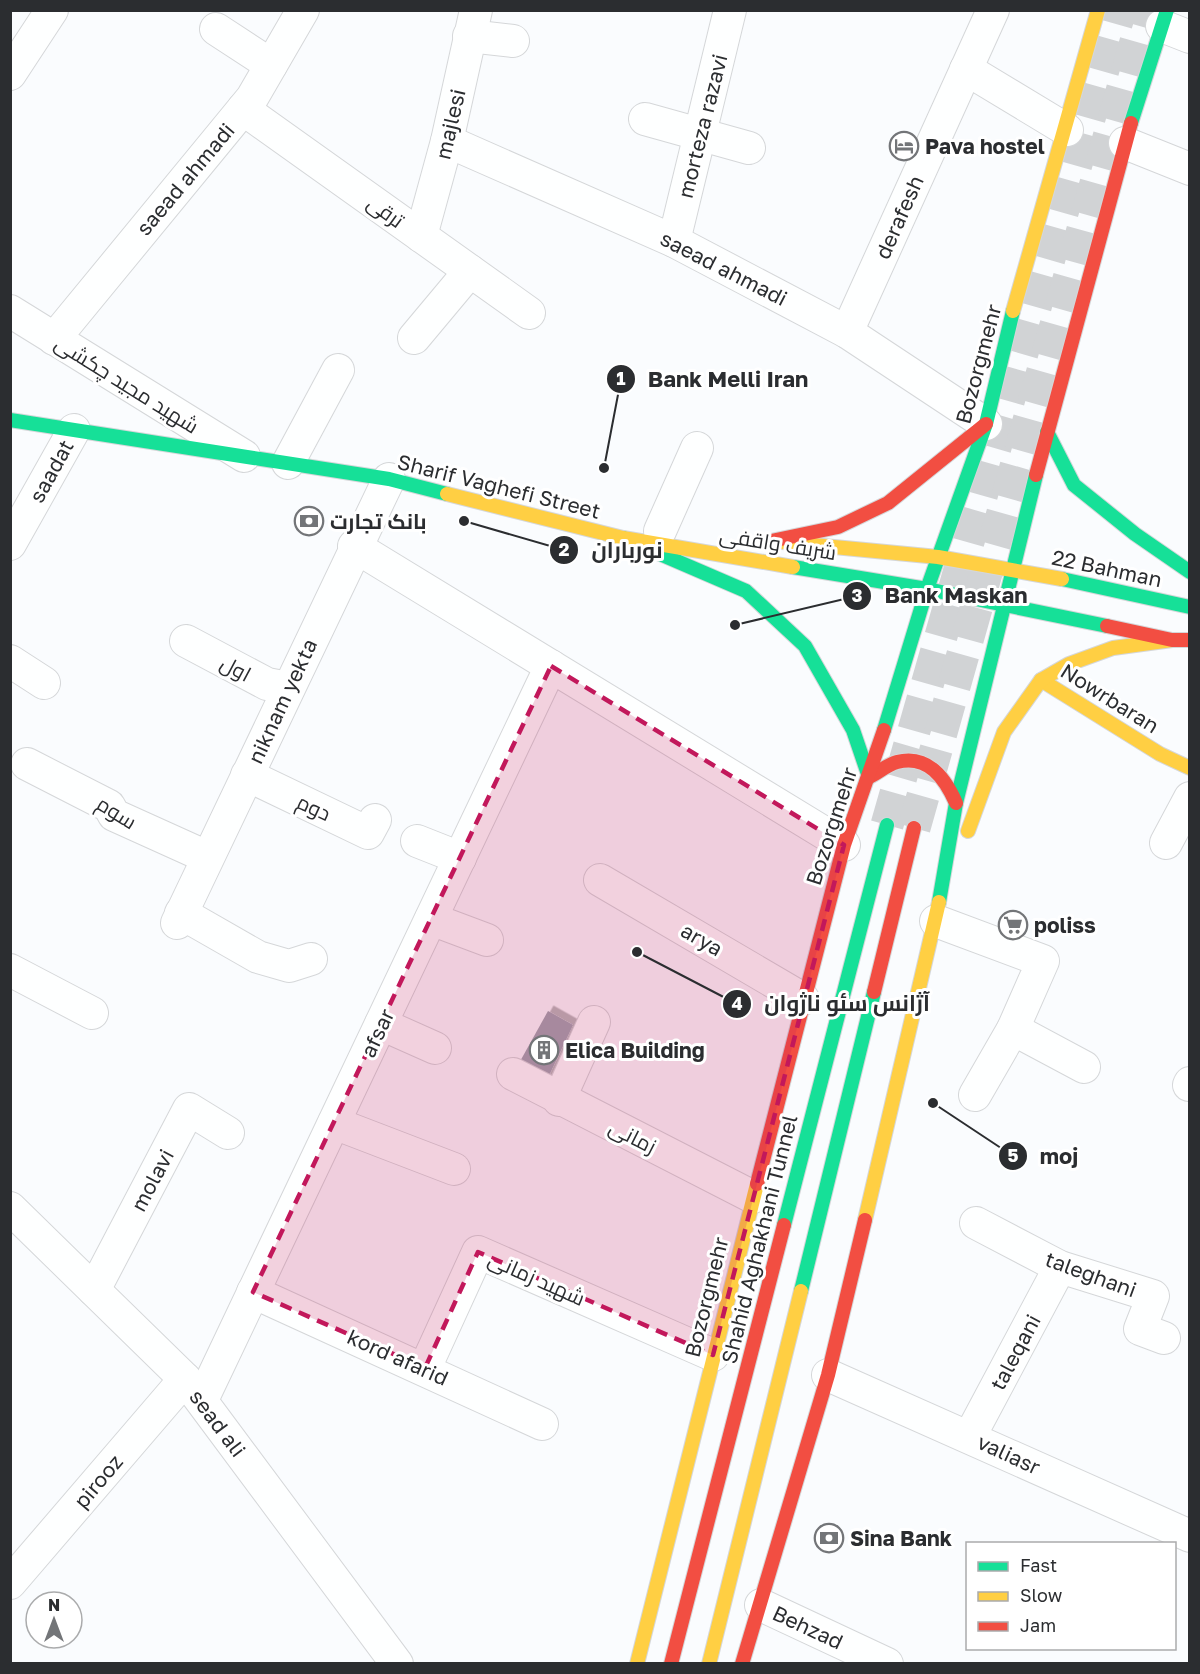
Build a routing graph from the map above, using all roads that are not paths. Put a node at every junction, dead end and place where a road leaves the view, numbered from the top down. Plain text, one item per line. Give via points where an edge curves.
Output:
1 (52, 10) edge
2 (303, 10) edge
3 (730, 10) edge
4 (993, 10) edge
5 (1098, 10) edge
6 (472, 23) edge
7 (1173, 24) edge
8 (216, 29) dead end
9 (20, 39) edge
10 (513, 41) dead end
11 (272, 65) junction
12 (966, 69) junction
13 (10, 74) edge
14 (243, 109) junction
15 (645, 119) dead end
16 (1067, 130) junction
17 (700, 135) junction
18 (447, 141) junction
19 (1125, 143) junction
20 (749, 148) dead end
21 (1190, 169) edge
22 (421, 236) junction
23 (674, 241) junction
24 (470, 271) junction
25 (10, 311) edge
26 (528, 313) dead end
27 (847, 332) junction
28 (414, 338) dead end
29 (54, 339) junction
30 (338, 370) dead end
31 (10, 420) edge
32 (986, 424) junction
33 (74, 430) junction
34 (1047, 432) junction
35 (697, 448) dead end
36 (244, 456) junction
37 (288, 463) junction
38 (388, 479) junction
39 (665, 531) joint
40 (623, 538) junction
41 (10, 544) edge
42 (354, 546) junction
43 (938, 557) junction
44 (1015, 568) junction
45 (1190, 572) edge
46 (927, 589) junction
47 (1007, 604) junction
48 (1190, 607) edge
49 (1172, 640) junction
50 (1190, 640) edge
51 (186, 641) dead end
52 (10, 661) edge
53 (551, 666) junction
54 (1041, 680) junction
55 (44, 683) dead end
56 (288, 688) junction
57 (27, 764) dead end
58 (1190, 768) edge
59 (247, 775) junction
60 (869, 778) junction
61 (1190, 798) edge
62 (956, 803) junction
63 (375, 820) dead end
64 (887, 825) tunnel mouth
65 (914, 828) tunnel mouth
66 (417, 841) dead end
67 (1166, 843) dead end
68 (844, 845) junction
69 (207, 857) junction
70 (460, 858) junction
71 (600, 880) dead end
72 (431, 919) junction
73 (936, 921) junction
74 (487, 940) dead end
75 (311, 959) dead end
76 (10, 970) edge
77 (802, 999) junction
78 (92, 1013) dead end
79 (594, 1022) dead end
80 (381, 1024) junction
81 (1013, 1029) junction
82 (435, 1048) dead end
83 (1084, 1067) dead end
84 (513, 1074) dead end
85 (975, 1095) dead end
86 (559, 1100) junction
87 (334, 1123) junction
88 (228, 1133) dead end
89 (454, 1169) dead end
90 (753, 1197) junction
91 (10, 1208) edge
92 (976, 1223) dead end
93 (1060, 1267) junction
94 (94, 1290) junction
95 (253, 1292) junction
96 (1164, 1338) dead end
97 (713, 1355) junction
98 (425, 1368) junction
99 (828, 1375) junction
100 (193, 1389) junction
101 (542, 1424) dead end
102 (970, 1436) junction
103 (1186, 1526) edge
104 (10, 1583) edge
105 (761, 1605) junction
106 (397, 1664) edge
107 (638, 1664) edge
108 (671, 1664) edge
109 (709, 1664) edge
110 (742, 1664) edge
111 (887, 1664) edge

1 - 9 street
2 - 11 street, saead ahmadi
3 - 17 street, morteza razavi
4 - 12 street, derafesh
5 - 16 main road, Bozorgmehr
6 - 10 street
6 - 18 street, majlesi
7 - 19 main road
8 - 11 street
9 - 13 street
11 - 14 street, saead ahmadi
12 - 16 street
12 - 27 street, derafesh
14 - 22 street, ترقی
14 - 29 street, saead ahmadi
15 - 17 street
16 - 32 main road, Bozorgmehr via 1007,334
17 - 20 street
17 - 23 street, morteza razavi
18 - 22 street, majlesi
18 - 23 street, saead ahmadi
19 - 21 street
19 - 34 main road
22 - 24 street, ترقی
23 - 27 street, saead ahmadi
24 - 26 street, ترقی
24 - 28 street
25 - 29 street, شهید مجید چکشی
27 - 32 street, saead ahmadi
29 - 36 street, شهید مجید چکشی
30 - 37 street
31 - 33 main road, Sharif Vaghefi Street
32 - 43 main road, Bozorgmehr
32 - 43 main road via 888,503 838,527 766,540
33 - 36 main road, Sharif Vaghefi Street
33 - 41 street, saadat
34 - 44 main road
34 - 45 main road via 1074,485
35 - 39 street
36 - 37 main road, Sharif Vaghefi Street
37 - 38 main road, Sharif Vaghefi Street
38 - 40 main road, Sharif Vaghefi Street
38 - 42 street, niknam yekta
39 - 40 main road, Sharif Vaghefi Street
40 - 46 main road, شریف واقفی
40 - 60 main road via 746,591 805,646 853,730
42 - 53 street
42 - 56 street, niknam yekta
43 - 44 main road
43 - 46 main road, Bozorgmehr
44 - 47 main road
44 - 48 main road, 22 Bahman
46 - 47 main road, شریف واقفی
46 - 60 main road, Bozorgmehr
47 - 49 main road
47 - 62 main road
49 - 50 main road
49 - 54 main road via 1113,648 1069,664
51 - 56 street, اول via 267,684
52 - 55 street
53 - 68 street
53 - 70 street, afsar
54 - 58 main road, Nowrbaran via 1160,754
54 - 73 main road via 1004,732
56 - 59 street, niknam yekta
57 - 69 street, سوم via 109,806 114,815
59 - 63 street, دوم via 368,833
59 - 69 street, niknam yekta
60 - 62 main road via 883,766 902,760 921,761 938,770 951,784
60 - 68 main road, Bozorgmehr
61 - 67 street
62 - 73 main road
64 - 108 main road, Shahid Aghakhani Tunnel
65 - 109 main road
66 - 70 street
68 - 77 main road, Bozorgmehr
69 - 75 street, niknam yekta via 179,918 254,965 289,966
70 - 72 street, afsar
71 - 77 street, arya
72 - 74 street
72 - 80 street, afsar
73 - 81 street via 1043,961
73 - 99 main road
76 - 78 street
77 - 90 main road, Bozorgmehr
79 - 86 street
80 - 82 street
80 - 87 street, afsar
81 - 83 street
81 - 85 street
84 - 86 street, زمانی
86 - 90 street, زمانی
87 - 89 street
87 - 95 street, afsar
88 - 94 street, molavi via 189,1109
90 - 97 main road, Bozorgmehr
91 - 94 street, sead ali
92 - 93 street, taleghani
93 - 96 street, taleghani via 1153,1296 1140,1329
93 - 102 street, taleqani
94 - 100 street, sead ali
95 - 98 street, kord afarid
95 - 100 street, afsar
97 - 98 street, شهید زمانی via 478,1252
97 - 107 main road, Bozorgmehr
98 - 101 street, kord afarid
99 - 102 street, valiasr
99 - 105 main road
100 - 104 street, pirooz
100 - 106 street, sead ali
102 - 103 street, valiasr
105 - 110 main road
105 - 111 street, Behzad

